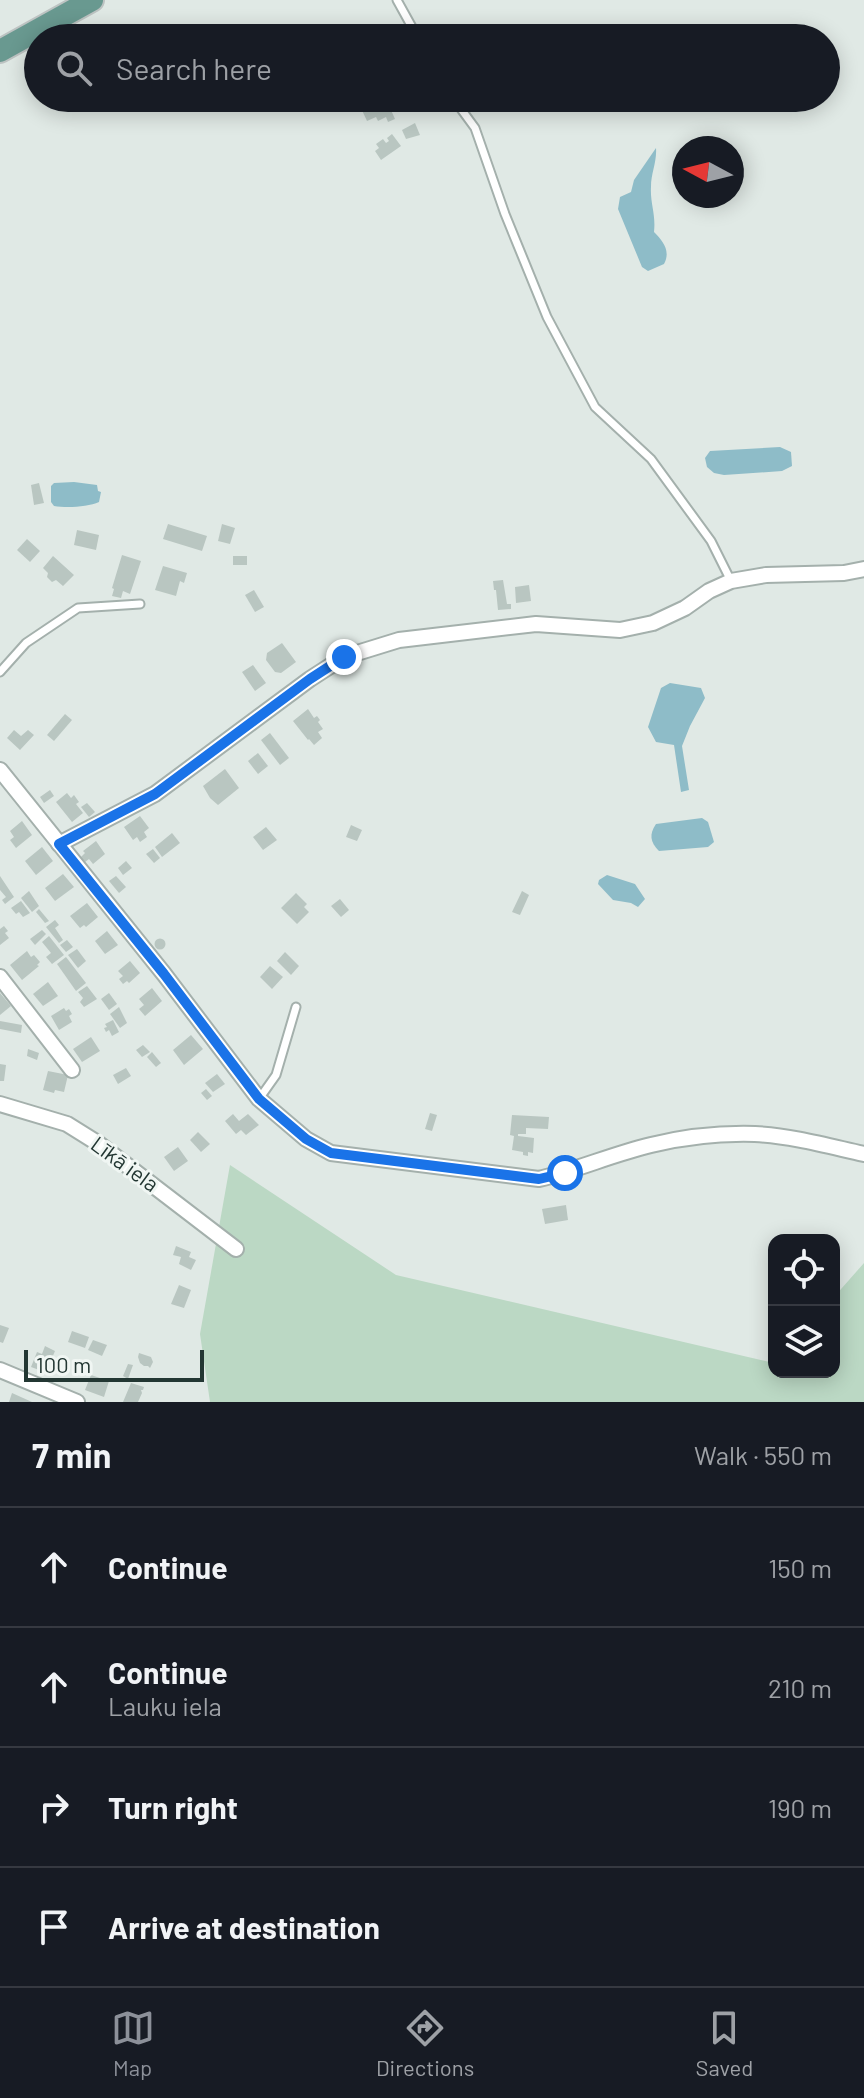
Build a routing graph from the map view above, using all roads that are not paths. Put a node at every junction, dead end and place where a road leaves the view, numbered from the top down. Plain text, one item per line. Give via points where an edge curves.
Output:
1 (92, 0) edge
2 (397, 0) edge
3 (40, 24) edge
4 (410, 24) edge
5 (24, 35) edge
6 (0, 51) edge
7 (463, 112) edge
8 (864, 569) edge
9 (731, 581) junction
10 (140, 604) dead end
11 (0, 672) edge
12 (0, 770) edge
13 (59, 844) junction
14 (0, 977) edge
15 (296, 1007) dead end
16 (72, 1070) dead end
17 (259, 1099) junction
18 (0, 1104) edge
19 (864, 1154) edge
20 (236, 1249) dead end
21 (0, 1370) edge
22 (52, 1397) edge
23 (77, 1402) edge

1 - 3 main road via 62,9
2 - 4 lane
5 - 6 main road
7 - 9 lane via 475,128 547,317 595,407 651,459 711,541
8 - 9 street
9 - 13 street via 653,623 620,630 536,624 399,640 344,657 155,794
10 - 11 lane via 78,608 26,643
12 - 13 street
13 - 17 street
14 - 16 street
15 - 17 lane via 276,1075
17 - 19 street via 331,1153 539,1179 650,1145 703,1136 755,1134
18 - 20 street, Līkā iela via 67,1124
21 - 22 street
22 - 23 street

